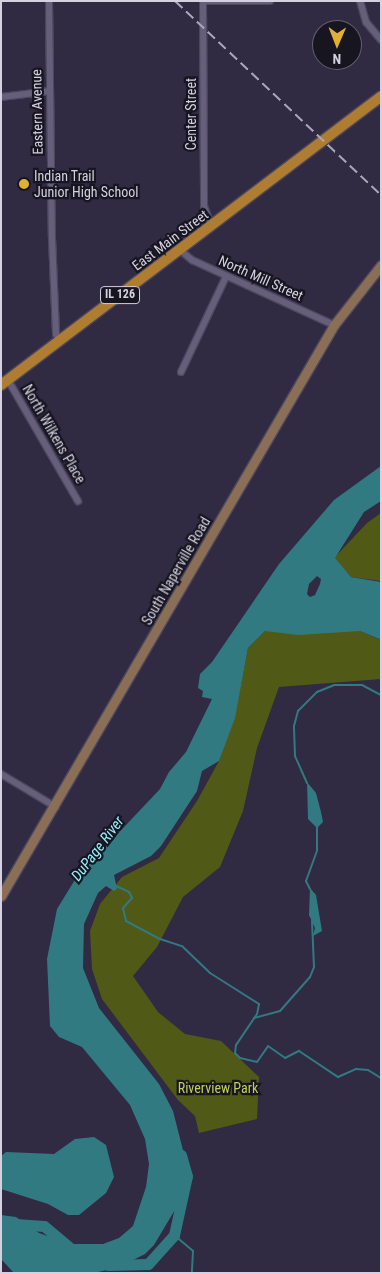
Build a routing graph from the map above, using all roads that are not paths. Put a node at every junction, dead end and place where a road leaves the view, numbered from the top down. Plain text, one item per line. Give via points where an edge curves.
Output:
1 (49, 1) edge
2 (203, 1) edge
3 (270, 1) edge
4 (360, 1) edge
5 (381, 40) edge
6 (50, 91) junction
7 (1, 96) edge
8 (381, 97) edge
9 (211, 225) junction
10 (180, 250) junction
11 (381, 265) edge
12 (226, 277) junction
13 (334, 325) junction
14 (60, 340) junction
15 (181, 372) dead end
16 (5, 382) edge
17 (78, 501) dead end
18 (1, 774) edge
19 (56, 807) junction
20 (1, 896) edge

1 - 6 street, Eastern Avenue
2 - 3 street
2 - 9 street, Center Street via 204,206
4 - 5 street via 366,22
6 - 7 street
6 - 14 street, Eastern Avenue via 55,322
8 - 9 main road, East Main Street
9 - 10 main road, East Main Street / IL 126
10 - 12 street, North Mill Street via 192,260
10 - 14 main road, East Main Street / IL 126
11 - 13 main road, South Naperville Road
12 - 13 street, North Mill Street
12 - 15 street
13 - 19 main road, South Naperville Road
14 - 16 main road, East Main Street / IL 126
16 - 17 street, North Wilkens Place
18 - 19 street
19 - 20 main road, South Naperville Road

